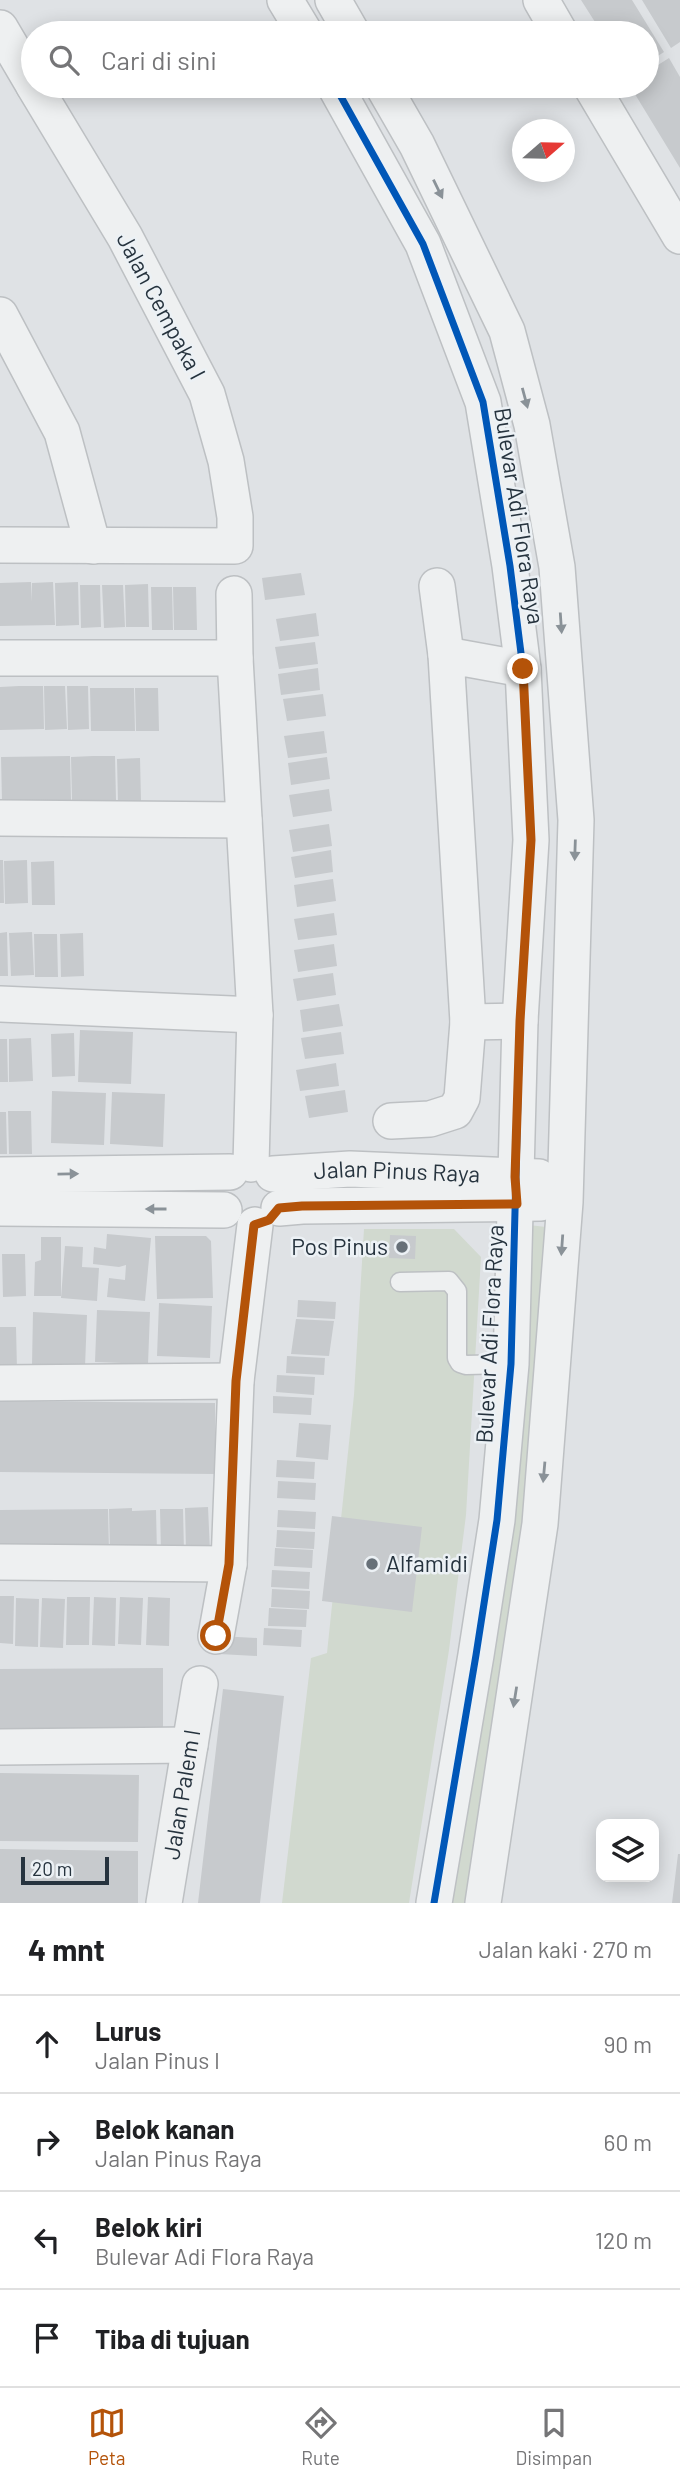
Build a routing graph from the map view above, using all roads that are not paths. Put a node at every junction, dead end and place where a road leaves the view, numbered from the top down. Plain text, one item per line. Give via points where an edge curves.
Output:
1 (285, 0) edge
2 (333, 0) edge
3 (541, 0) edge
4 (298, 21) edge
5 (345, 21) edge
6 (553, 21) edge
7 (3, 39) edge
8 (21, 66) edge
9 (42, 98) edge
10 (342, 98) edge
11 (390, 98) edge
12 (598, 98) edge
13 (417, 145) junction
14 (381, 168) junction
15 (680, 236) edge
16 (0, 315) edge
17 (0, 545) edge
18 (93, 546) junction
19 (437, 586) dead end
20 (234, 594) dead end
21 (446, 655) junction
22 (236, 658) junction
23 (0, 659) edge
24 (523, 669) junction
25 (0, 818) edge
26 (244, 820) junction
27 (0, 1004) edge
28 (255, 1015) junction
29 (520, 1021) junction
30 (468, 1022) junction
31 (391, 1121) dead end
32 (251, 1170) junction
33 (0, 1175) edge
34 (565, 1189) junction
35 (516, 1191) junction
36 (0, 1208) edge
37 (252, 1214) junction
38 (400, 1282) dead end
39 (511, 1364) junction
40 (236, 1381) junction
41 (0, 1383) edge
42 (0, 1562) edge
43 (229, 1564) junction
44 (216, 1636) dead end
45 (200, 1684) dead end
46 (190, 1745) junction
47 (0, 1747) edge
48 (164, 1903) edge
49 (434, 1903) edge
50 (483, 1903) edge

1 - 4 street
2 - 5 street
3 - 6 street
7 - 8 street, Jalan Cempaka I
9 - 18 street, Jalan Cempaka I via 125,237 207,394 236,517 235,546
10 - 14 street, Bulevar Adi Flora Raya
11 - 13 street, Bulevar Adi Flora Raya
12 - 15 street
13 - 14 street
13 -> 34 street, Bulevar Adi Flora Raya via 507,331 532,425 557,567 576,820
14 - 24 street, Bulevar Adi Flora Raya via 423,244 483,402
16 - 18 street via 62,432
17 - 18 street
19 - 21 street
20 - 22 street
21 - 24 street
21 - 30 street
22 - 23 street
22 - 26 street
24 - 29 street, Bulevar Adi Flora Raya via 531,840
25 - 26 street
26 - 28 street
27 - 28 street
28 - 32 street
29 - 30 street
29 - 35 street, Bulevar Adi Flora Raya
30 - 31 street via 462,1098 455,1111 430,1119
33 -> 32 street, Jalan Pinus Raya
32 - 35 street, Jalan Pinus Raya via 350,1169
32 - 37 street via 279,1184 282,1196
32 - 37 street via 224,1180 220,1200
34 - 35 street, Jalan Pinus Raya
34 -> 50 street, Bulevar Adi Flora Raya via 540,1524
35 - 37 street, Jalan Pinus Raya via 302,1206
35 - 39 street, Bulevar Adi Flora Raya
37 -> 36 street, Jalan Pinus Raya
37 - 40 street
38 - 39 lane via 449,1281 457,1291 460,1363
39 - 49 street, Bulevar Adi Flora Raya via 497,1520
40 - 41 street
40 - 43 street
42 - 43 street
43 - 44 street
45 - 46 street, Jalan Palem I
46 - 47 street
46 - 48 street, Jalan Palem I

